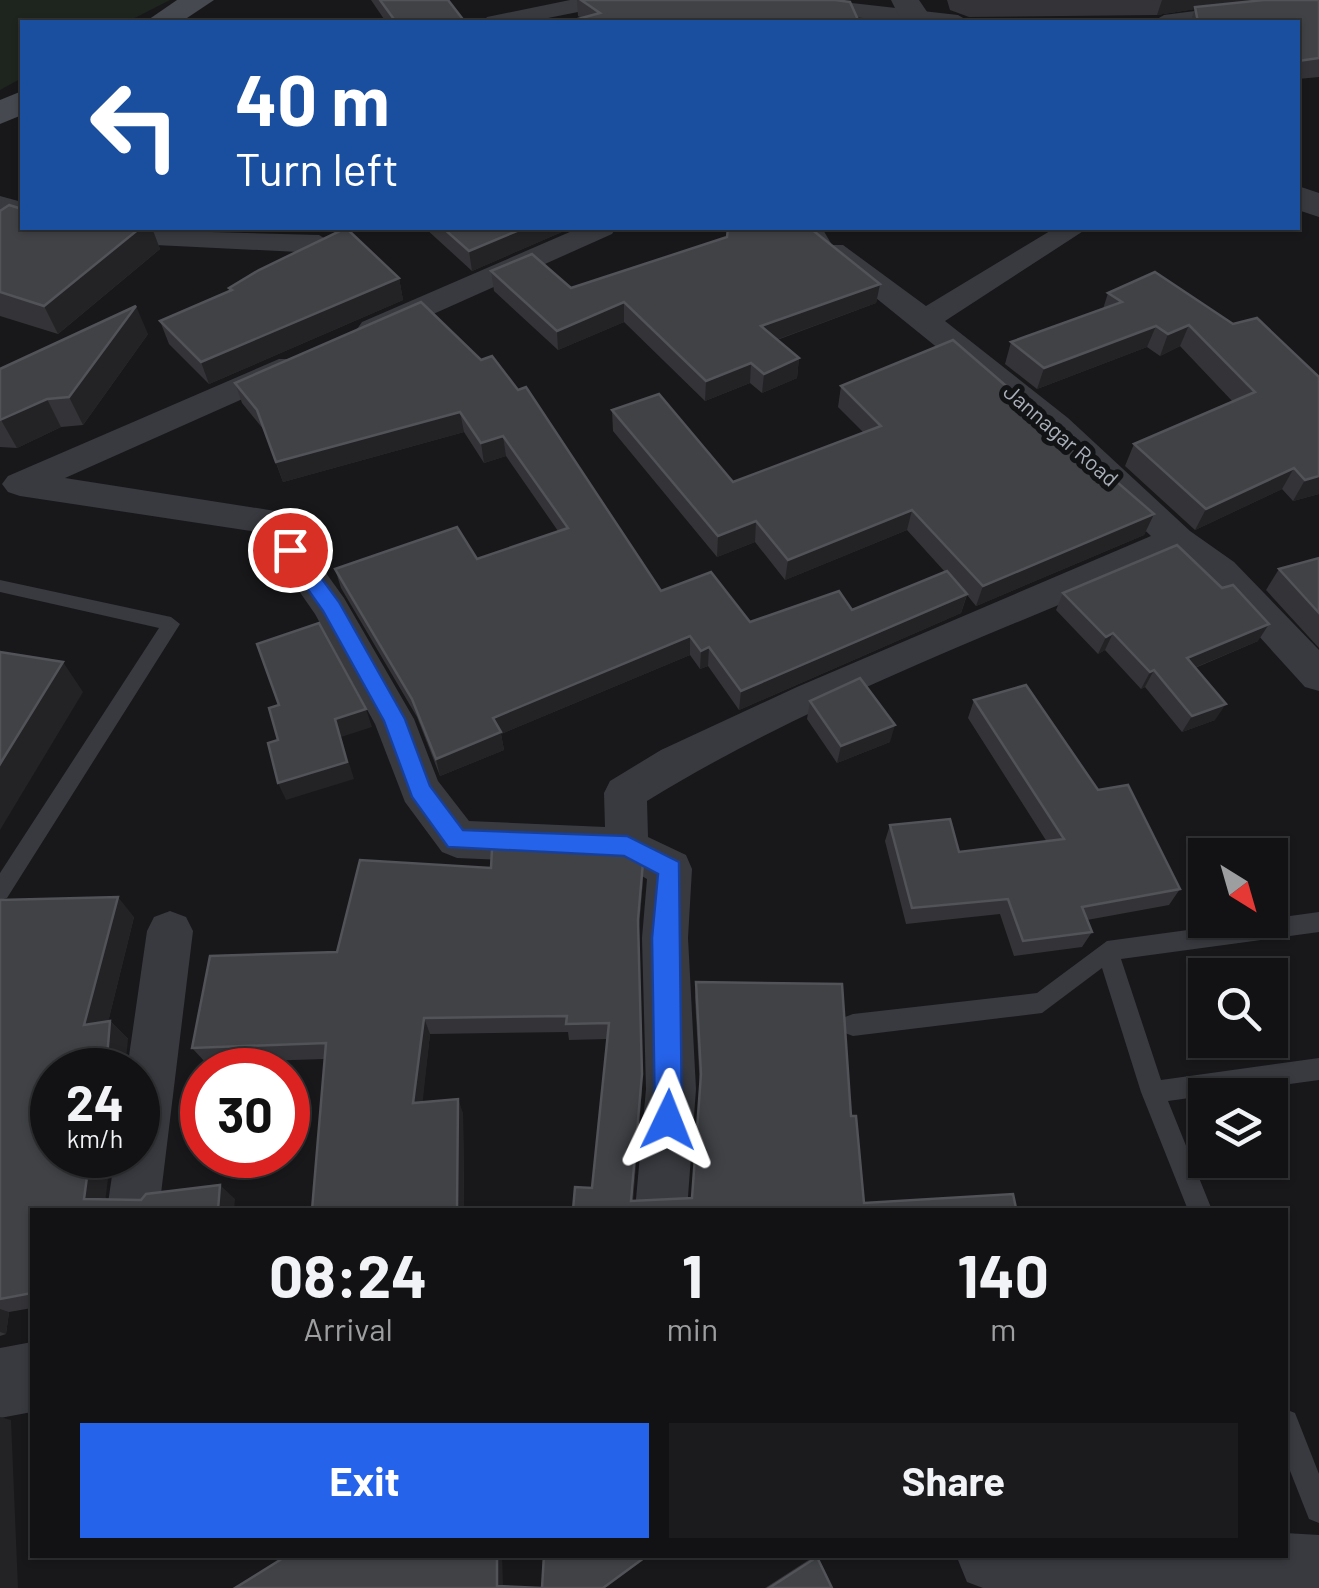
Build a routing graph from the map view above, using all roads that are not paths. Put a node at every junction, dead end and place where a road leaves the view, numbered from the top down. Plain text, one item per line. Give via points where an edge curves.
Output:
1 (200, 0) edge
2 (604, 0) edge
3 (763, 0) edge
4 (1319, 2) edge
5 (911, 12) edge
6 (164, 20) edge
7 (514, 20) edge
8 (949, 20) edge
9 (1180, 20) edge
10 (86, 230) edge
11 (348, 230) edge
12 (597, 230) edge
13 (1071, 230) edge
14 (821, 236) edge
15 (319, 244) junction
16 (271, 275) edge
17 (925, 320) junction
18 (349, 340) edge
19 (313, 356) edge
20 (12, 483) edge
21 (1177, 540) junction
22 (0, 586) edge
23 (1319, 676) edge
24 (627, 846) junction
25 (0, 891) edge
26 (1319, 922) edge
27 (170, 931) dead end
28 (1107, 950) junction
29 (853, 1026) dead end
30 (1319, 1068) edge
31 (1153, 1092) junction
32 (133, 1208) edge
33 (660, 1208) edge
34 (1199, 1208) edge
35 (30, 1377) edge
36 (0, 1383) edge
37 (1288, 1432) edge
38 (1319, 1509) edge
39 (1048, 1558) edge
40 (1319, 1573) edge

1 - 6 main road
2 - 7 street
3 - 5 street
4 - 9 street
5 - 8 street
10 - 15 street
11 - 15 street
12 - 18 street
13 - 17 street
14 - 17 street, Jannagar Road
15 - 16 street
17 - 21 street, Jannagar Road via 1056,426
19 - 20 street
20 - 24 street via 270,521 332,608 394,719 420,790 457,840
21 - 23 street, Jannagar Road via 1222,571
21 - 24 street via 676,762 625,793
22 - 25 lane via 172,624
24 - 33 street via 670,869 665,938 671,1090
26 - 28 lane
27 - 32 street
28 - 29 lane via 1042,1003
28 - 31 lane
30 - 31 lane
31 - 34 lane
35 - 36 street
37 - 38 lane
39 - 40 street

